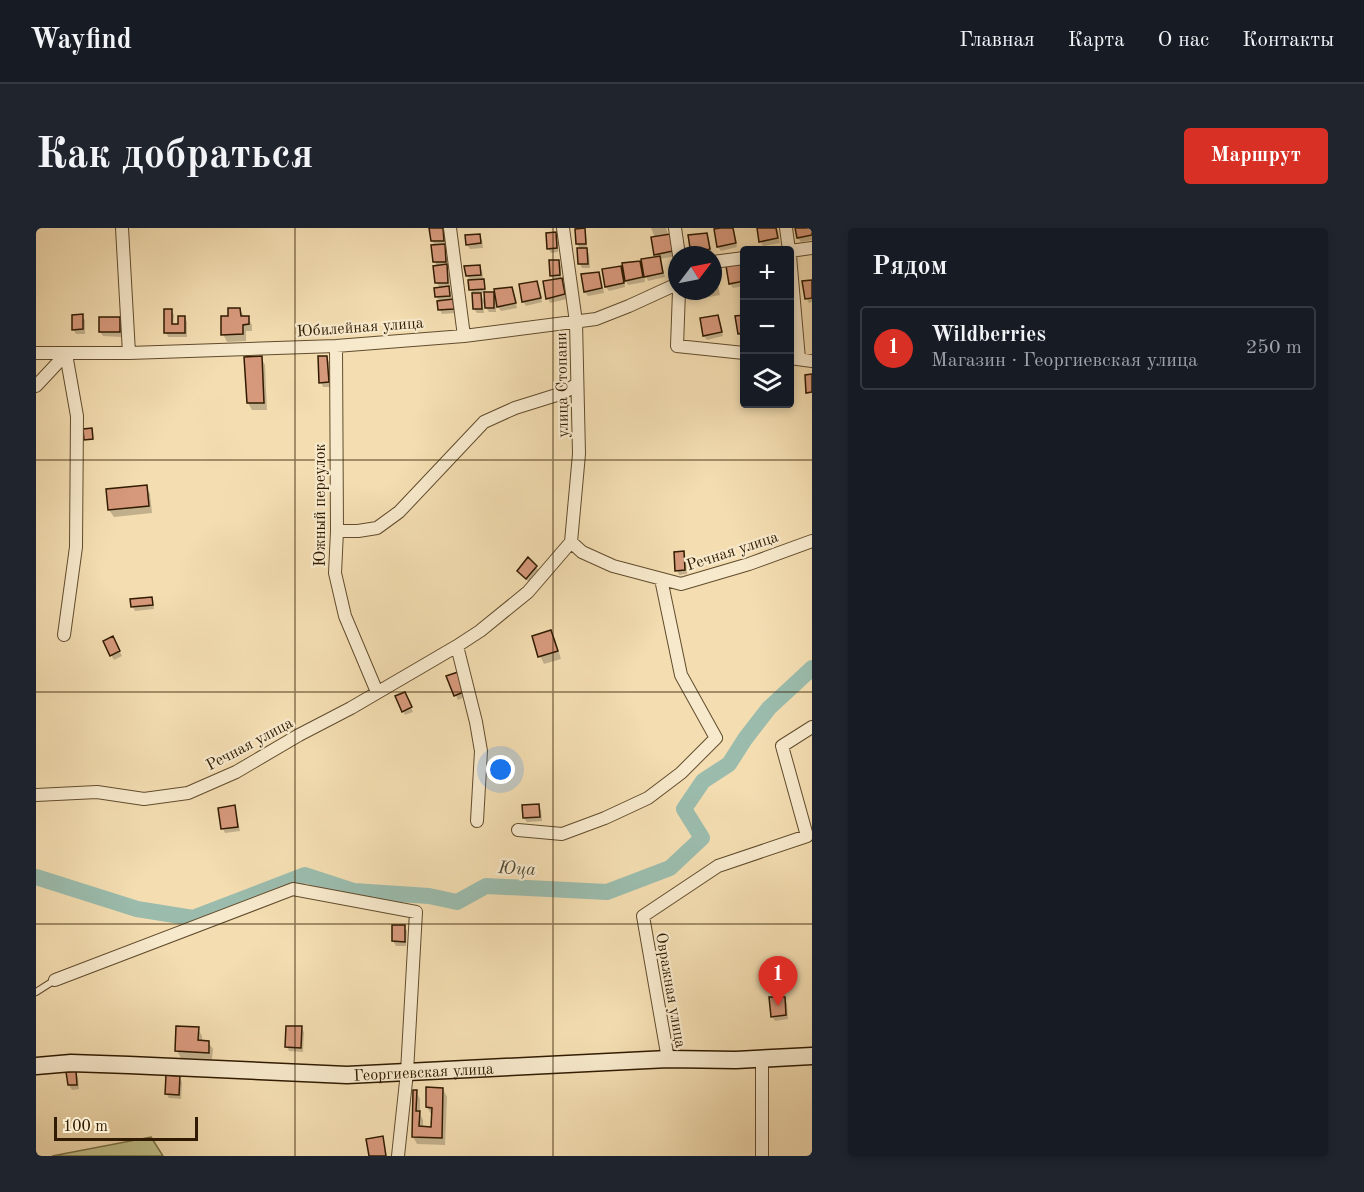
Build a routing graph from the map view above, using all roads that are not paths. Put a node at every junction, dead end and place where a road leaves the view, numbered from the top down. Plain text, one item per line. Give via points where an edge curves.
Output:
1 (122, 228) edge
2 (450, 228) edge
3 (563, 228) edge
4 (675, 228) edge
5 (786, 228) edge
6 (678, 246) edge
7 (788, 246) edge
8 (812, 248) edge
9 (794, 250) edge
10 (740, 259) edge
11 (722, 261) edge
12 (668, 288) edge
13 (679, 300) edge
14 (791, 300) edge
15 (576, 322) junction
16 (464, 336) junction
17 (336, 346) junction
18 (36, 353) edge
19 (129, 353) junction
20 (740, 353) edge
21 (66, 354) junction
22 (794, 354) edge
23 (794, 358) edge
24 (812, 361) edge
25 (577, 384) junction
26 (36, 386) edge
27 (337, 531) junction
28 (812, 541) edge
29 (571, 542) junction
30 (661, 579) junction
31 (64, 635) dead end
32 (457, 646) junction
33 (377, 692) junction
34 (812, 727) edge
35 (36, 795) edge
36 (477, 821) dead end
37 (518, 830) dead end
38 (809, 835) edge
39 (56, 981) joint
40 (36, 992) edge
41 (812, 1056) edge
42 (668, 1059) junction
43 (762, 1059) junction
44 (36, 1066) edge
45 (407, 1072) junction
46 (398, 1156) edge
47 (762, 1156) edge

1 - 19 street
2 - 16 street
3 - 15 street, улица Стопани
4 - 6 street
5 - 7 street
8 - 9 street
10 - 11 street
12 - 15 street, Юбилейная улица via 596,319
13 - 20 street via 677,346
14 - 22 street
15 - 16 street, Юбилейная улица
15 - 25 street, улица Стопани
16 - 17 street, Юбилейная улица
17 - 19 street, Юбилейная улица
17 - 27 street, Южный переулок
18 - 21 street, Юбилейная улица
19 - 21 street, Юбилейная улица
21 - 26 street
21 - 31 street via 77,416 76,547
23 - 24 street
25 - 27 street via 563,393 484,422 399,512 377,528
25 - 29 street, улица Стопани via 579,454
27 - 33 street, Южный переулок via 335,573 345,616
28 - 30 street, Речная улица via 681,584
29 - 30 street, Речная улица via 582,552 613,566
29 - 32 street, Речная улица via 528,592
30 - 37 street via 681,675 716,738 681,773 648,798 605,818 562,834
32 - 33 street, Речная улица
32 - 36 street via 481,751
33 - 35 street, Речная улица via 236,772 188,793 144,799 97,792
34 - 38 street, Овражная улица via 782,746
38 - 42 street, Овражная улица via 718,866 643,916
39 - 40 lane
39 - 45 street via 294,889 416,912
41 - 43 main road, Георгиевская улица
42 - 43 main road, Георгиевская улица
42 - 45 main road, Георгиевская улица
43 - 47 street
44 - 45 main road, Георгиевская улица via 71,1063 347,1075
45 - 46 street

